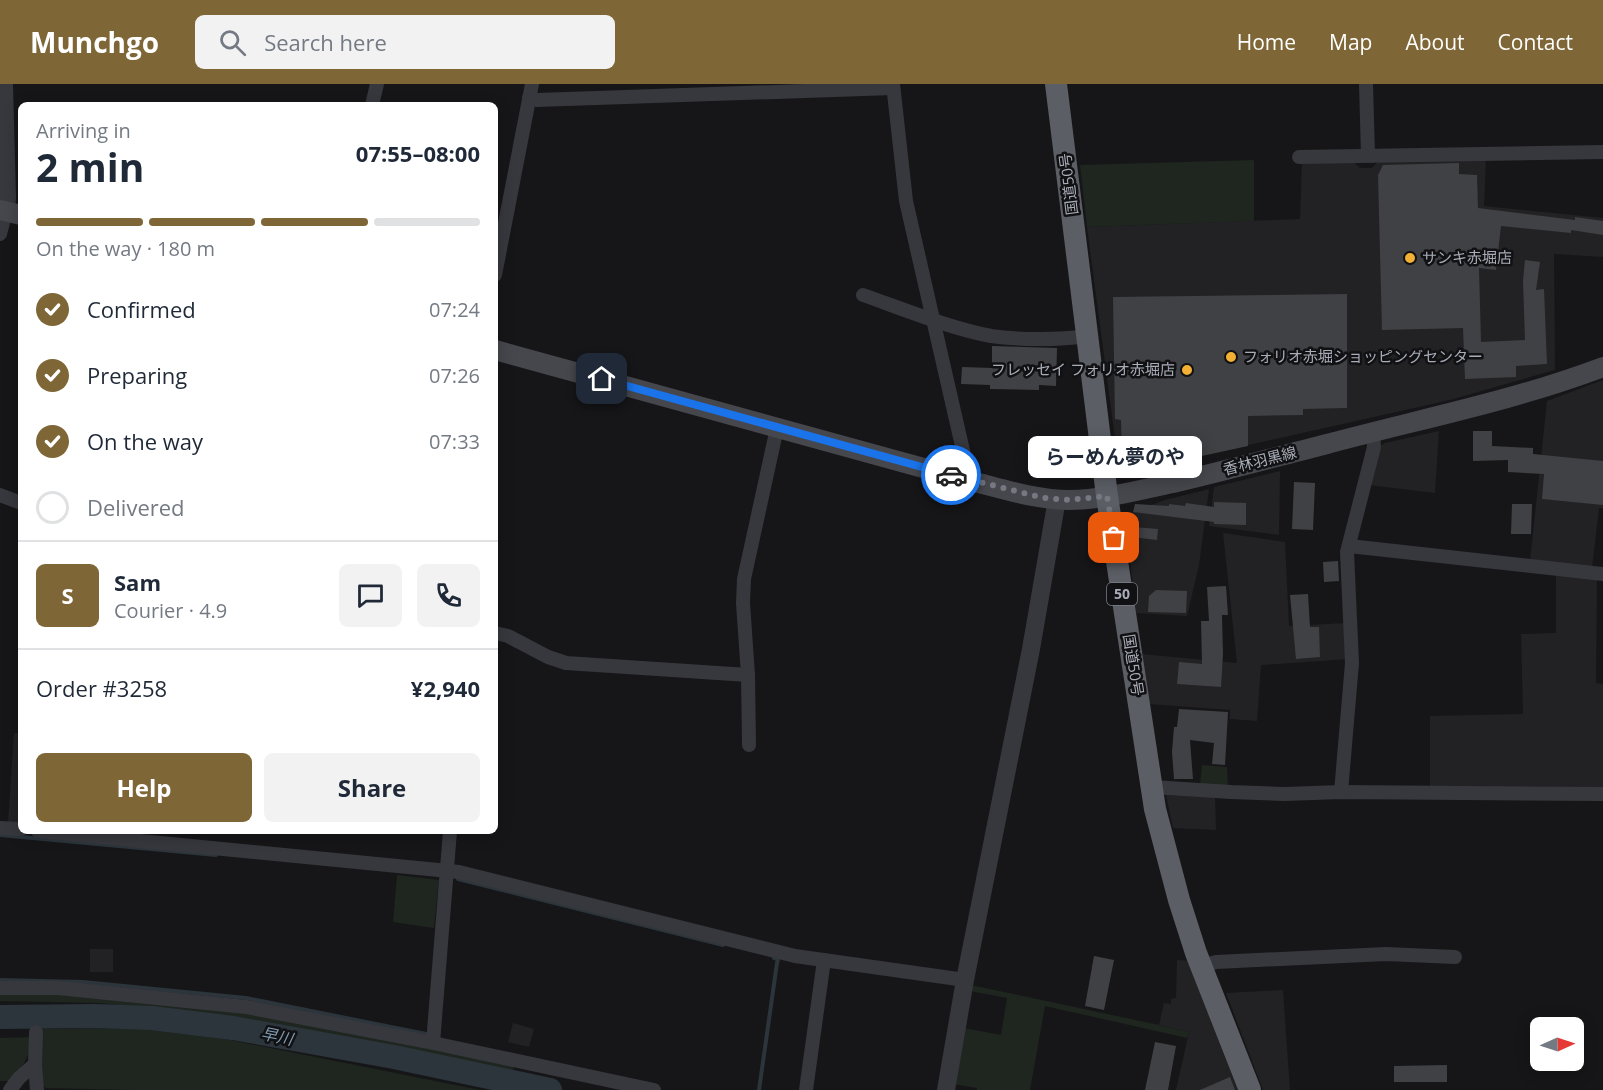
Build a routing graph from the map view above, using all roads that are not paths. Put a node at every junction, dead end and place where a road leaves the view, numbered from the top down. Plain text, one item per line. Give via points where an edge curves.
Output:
1 (4, 84) edge
2 (377, 84) edge
3 (532, 84) edge
4 (1056, 84) edge
5 (1366, 84) edge
6 (893, 86) edge
7 (763, 88) edge
8 (529, 98) junction
9 (373, 102) edge
10 (1603, 152) edge
11 (1368, 155) junction
12 (1299, 157) dead end
13 (9, 212) edge
14 (0, 234) edge
15 (498, 259) edge
16 (863, 295) dead end
17 (933, 320) junction
18 (1088, 336) junction
19 (498, 351) edge
20 (1603, 367) edge
21 (777, 428) junction
22 (1373, 432) junction
23 (967, 480) junction
24 (0, 495) edge
25 (1107, 496) junction
26 (1057, 499) junction
27 (18, 502) edge
28 (1349, 546) junction
29 (1603, 574) edge
30 (498, 634) edge
31 (748, 675) junction
32 (749, 745) dead end
33 (1152, 787) junction
34 (1341, 792) junction
35 (1603, 794) edge
36 (0, 828) edge
37 (18, 830) edge
38 (101, 834) edge
39 (450, 834) edge
40 (185, 838) edge
41 (446, 870) junction
42 (1455, 957) dead end
43 (824, 960) junction
44 (1201, 966) junction
45 (964, 980) junction
46 (0, 988) edge
47 (36, 1032) dead end
48 (433, 1043) junction
49 (35, 1064) junction
50 (10, 1090) edge
51 (37, 1090) edge
52 (654, 1090) edge
53 (806, 1090) edge
54 (946, 1090) edge
55 (1250, 1090) edge

1 - 13 street
2 - 9 street
3 - 8 street
4 - 18 highway, 国道50号 / 50
5 - 11 street
6 - 7 street
6 - 17 street via 906,201
7 - 8 street
8 - 15 street
10 - 11 street
11 - 12 street
13 - 14 street
16 - 17 street
17 - 18 street via 1005,338
17 - 23 street via 968,468
18 - 25 highway, 国道50号 / 50
19 - 21 main road, 香林羽黒線
20 - 22 main road, 香林羽黒線 via 1485,405
21 - 23 main road, 香林羽黒線
21 - 31 street via 744,579
22 - 25 main road, 香林羽黒線
22 - 28 street via 1374,447
23 - 26 main road, 香林羽黒線
24 - 27 street
25 - 26 main road, 香林羽黒線
25 - 33 highway, 国道50号 / 50
26 - 45 street
28 - 29 street
28 - 34 street via 1352,663
30 - 31 street via 566,663
31 - 32 street
33 - 34 street via 1242,793
33 - 44 highway, 国道50号 / 50 via 1174,881
34 - 35 street
36 - 37 street
38 - 40 street
39 - 41 street
40 - 41 street
41 - 43 street
41 - 48 street
42 - 44 street via 1376,955
43 - 45 street
43 - 53 street
44 - 55 highway, 国道50号 / 50
45 - 54 street
46 - 48 street via 58,988 235,1006
47 - 49 street
48 - 52 street
49 - 50 street
49 - 51 street

